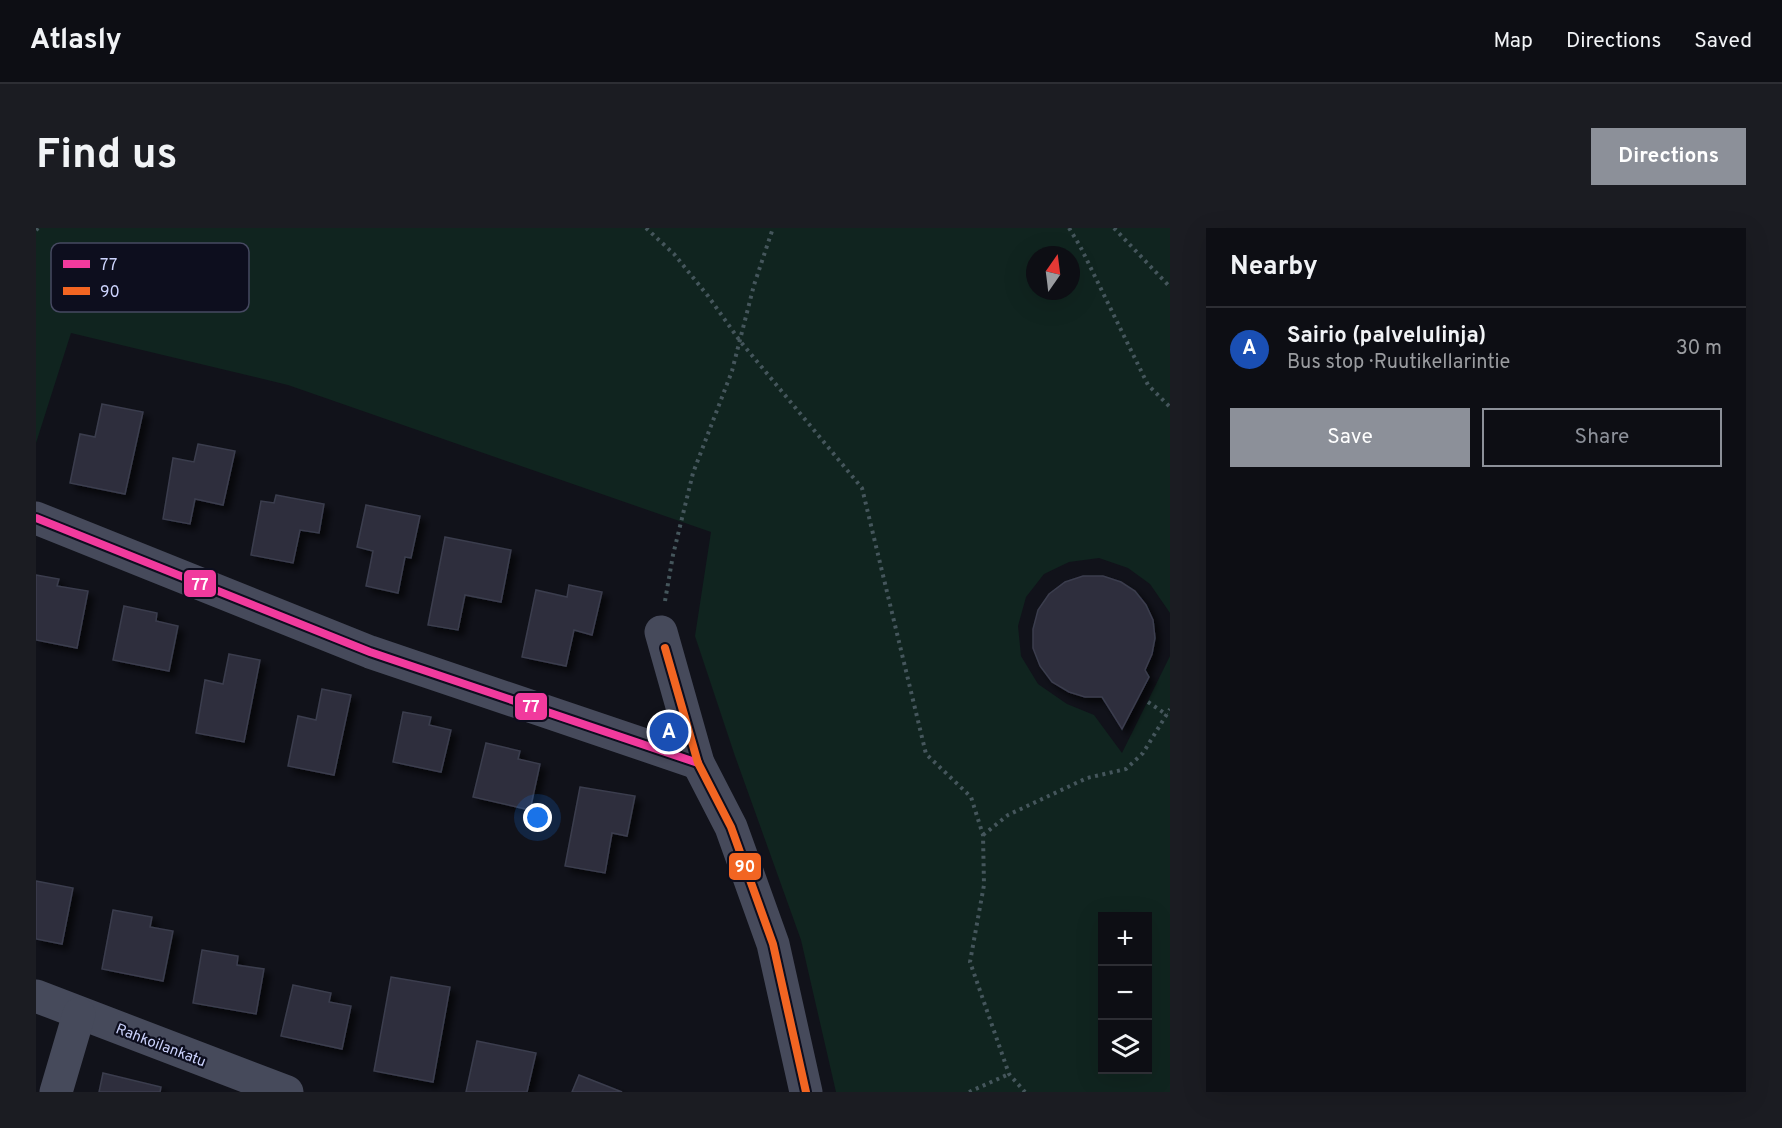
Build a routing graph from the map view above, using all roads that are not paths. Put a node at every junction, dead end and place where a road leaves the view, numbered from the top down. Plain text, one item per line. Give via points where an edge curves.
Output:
1 (36, 518) edge
2 (661, 632) road end
3 (698, 763) junction
4 (36, 996) edge
5 (79, 1014) junction
6 (56, 1092) edge
7 (287, 1092) edge
8 (806, 1092) edge

1 - 3 street via 369,652
2 - 3 street
3 - 8 street via 731,827 773,944
4 - 5 street, Rahkoilankatu
5 - 6 street
5 - 7 street, Rahkoilankatu

